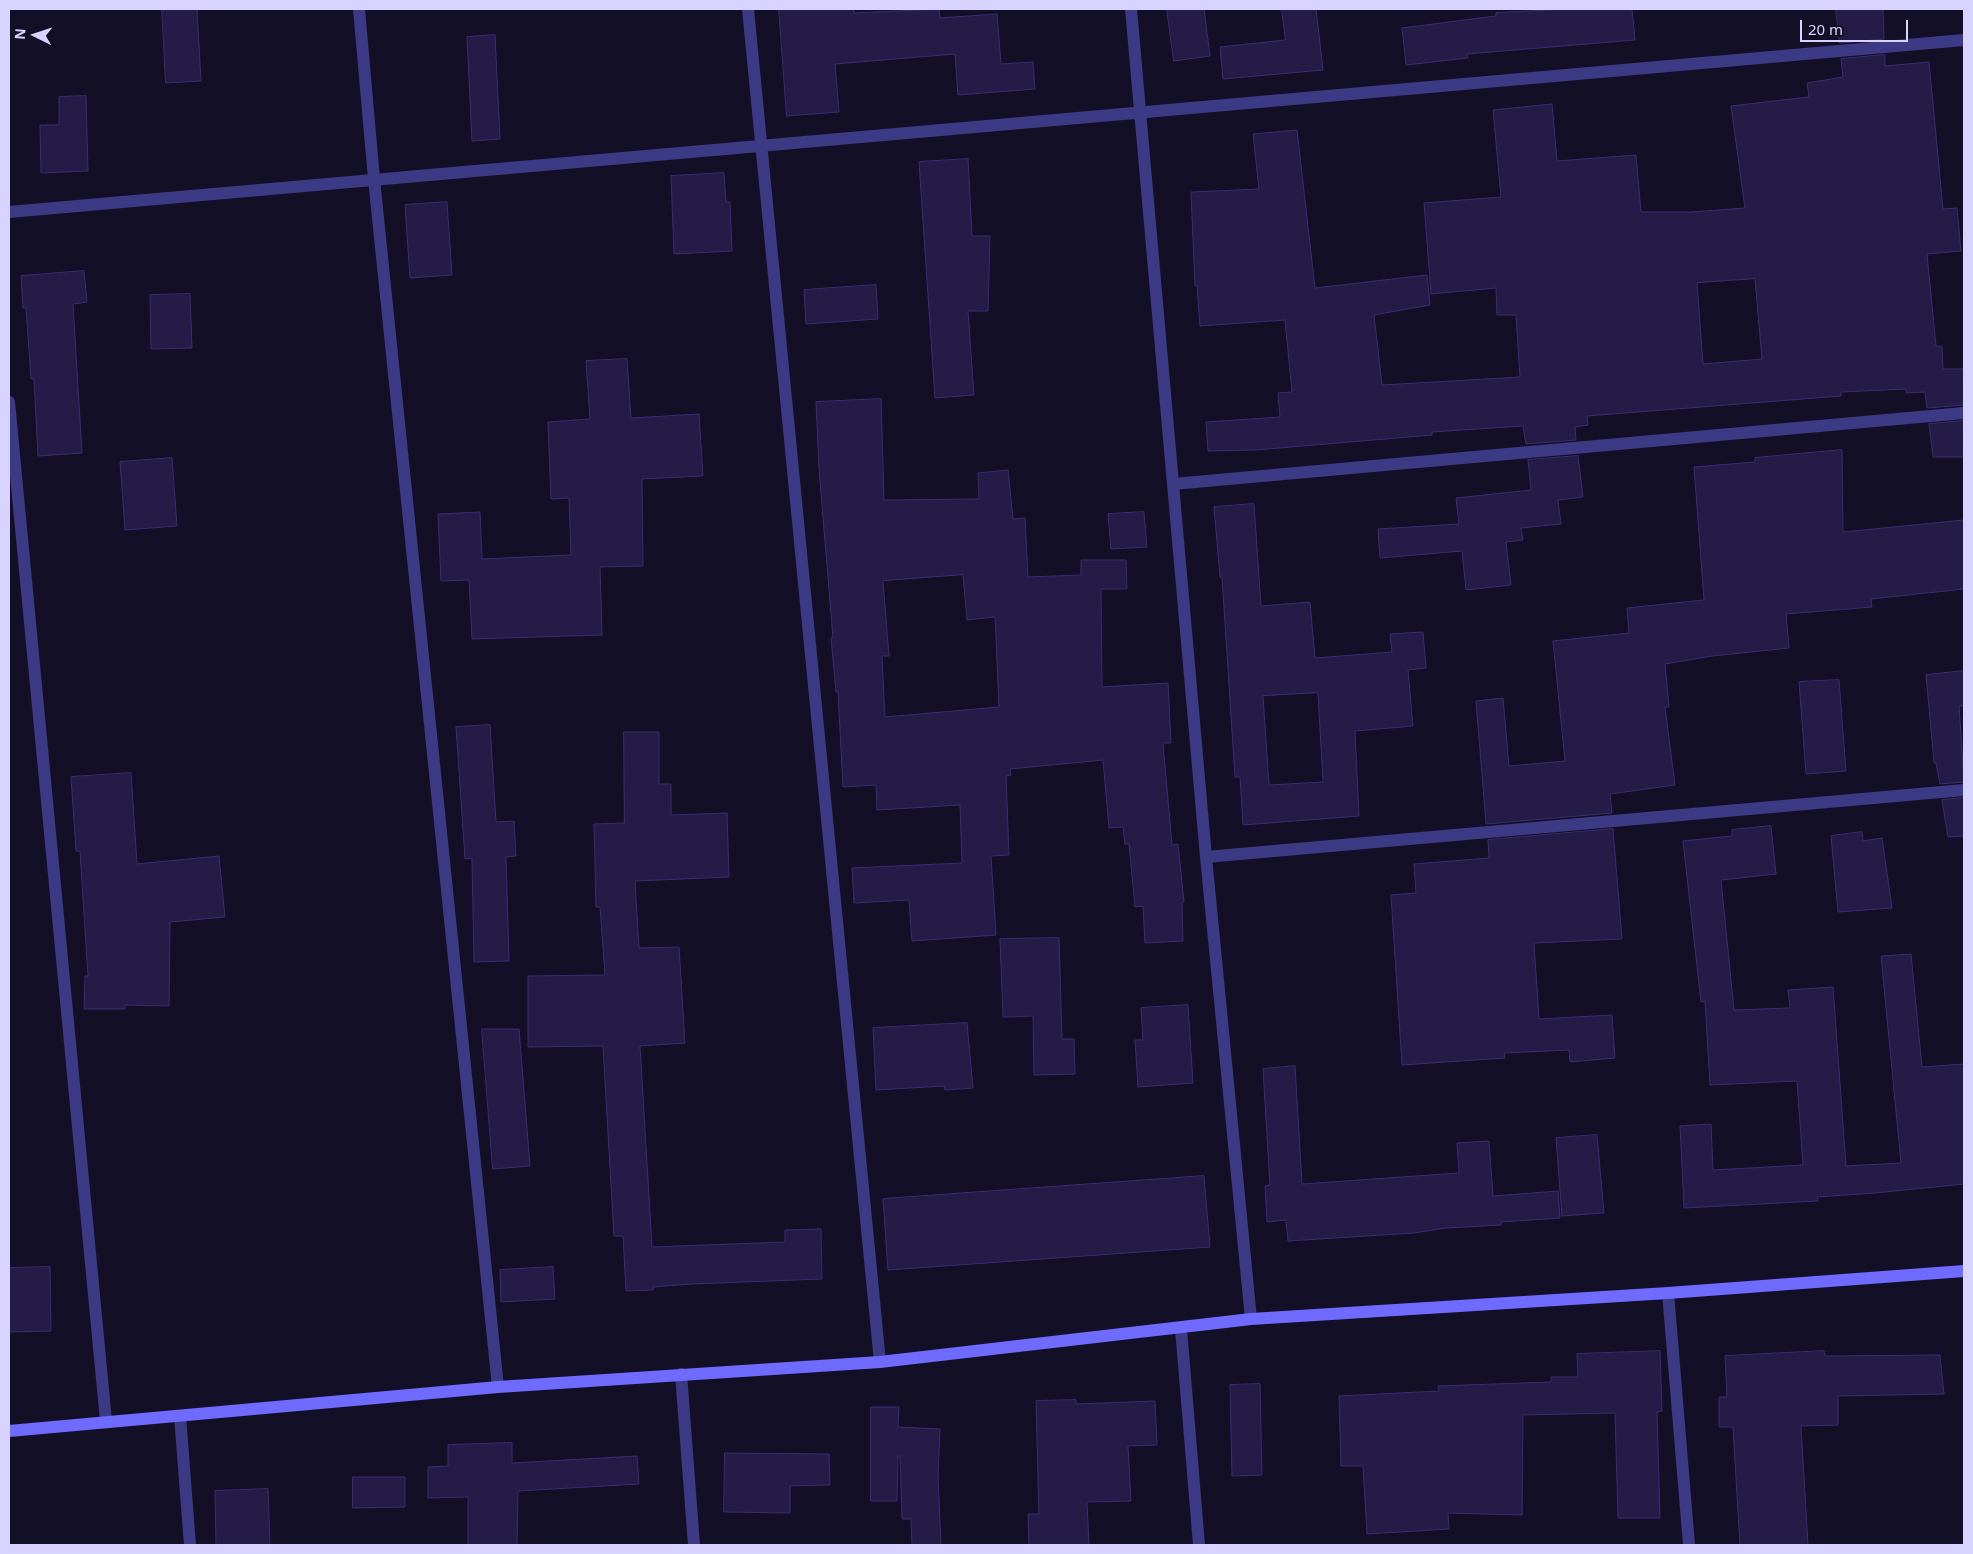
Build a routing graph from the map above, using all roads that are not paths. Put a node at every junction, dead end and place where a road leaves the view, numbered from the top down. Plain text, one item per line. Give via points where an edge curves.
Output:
1 (359, 9) edge
2 (748, 9) edge
3 (1131, 9) edge
4 (1964, 40) edge
5 (1140, 113) junction
6 (761, 146) junction
7 (374, 179) junction
8 (9, 212) edge
9 (9, 402) edge
10 (1964, 413) edge
11 (1172, 484) junction
12 (1964, 790) edge
13 (1206, 857) junction
14 (1964, 1271) edge
15 (1668, 1293) junction
16 (1251, 1320) junction
17 (1181, 1329) junction
18 (880, 1362) junction
19 (681, 1374) junction
20 (498, 1387) junction
21 (180, 1416) junction
22 (106, 1421) junction
23 (9, 1431) edge
24 (190, 1545) edge
25 (694, 1545) edge
26 (1199, 1545) edge
27 (1689, 1545) edge

1 - 7 street
2 - 6 street
3 - 5 street
4 - 5 street
5 - 6 street
5 - 11 street
6 - 7 street
6 - 18 street
7 - 8 street
7 - 20 street
9 - 22 street
10 - 11 street
11 - 13 street
12 - 13 street
13 - 16 street
14 - 15 main road
15 - 16 main road
15 - 27 street
16 - 17 main road
17 - 18 main road
17 - 26 street
18 - 19 main road
19 - 20 main road
19 - 25 street
20 - 21 main road
21 - 22 main road
21 - 24 street
22 - 23 main road

